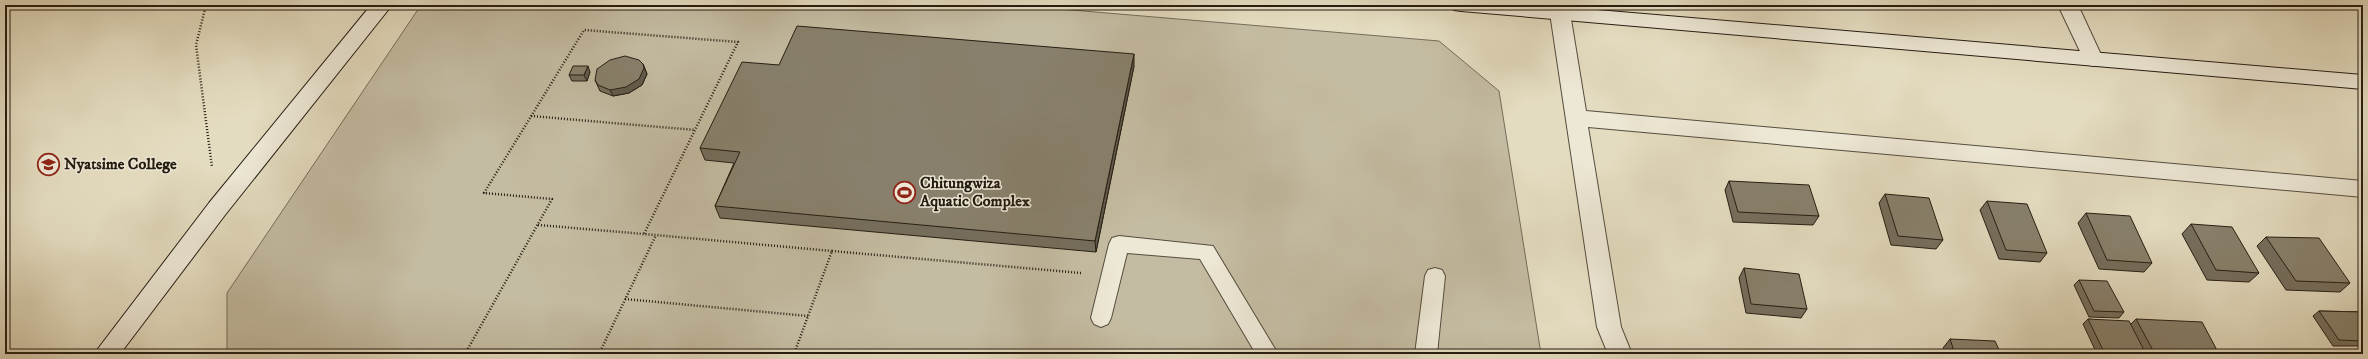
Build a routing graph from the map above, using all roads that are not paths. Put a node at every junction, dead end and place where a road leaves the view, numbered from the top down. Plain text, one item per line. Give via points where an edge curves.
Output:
1 (382, 5) edge
2 (1461, 5) edge
3 (2068, 5) edge
4 (1560, 13) junction
5 (2092, 59) junction
6 (2363, 82) edge
7 (1575, 118) junction
8 (2363, 189) edge
9 (1435, 276) dead end
10 (1102, 318) dead end
11 (106, 354) edge
12 (1267, 354) edge
13 (1426, 354) edge
14 (1620, 354) edge

1 - 11 street via 217,209
2 - 4 street
3 - 5 street
4 - 5 street
4 - 7 street
5 - 6 street
7 - 8 street
7 - 14 street via 1609,327
9 - 13 lane
10 - 12 lane via 1119,244 1206,252

